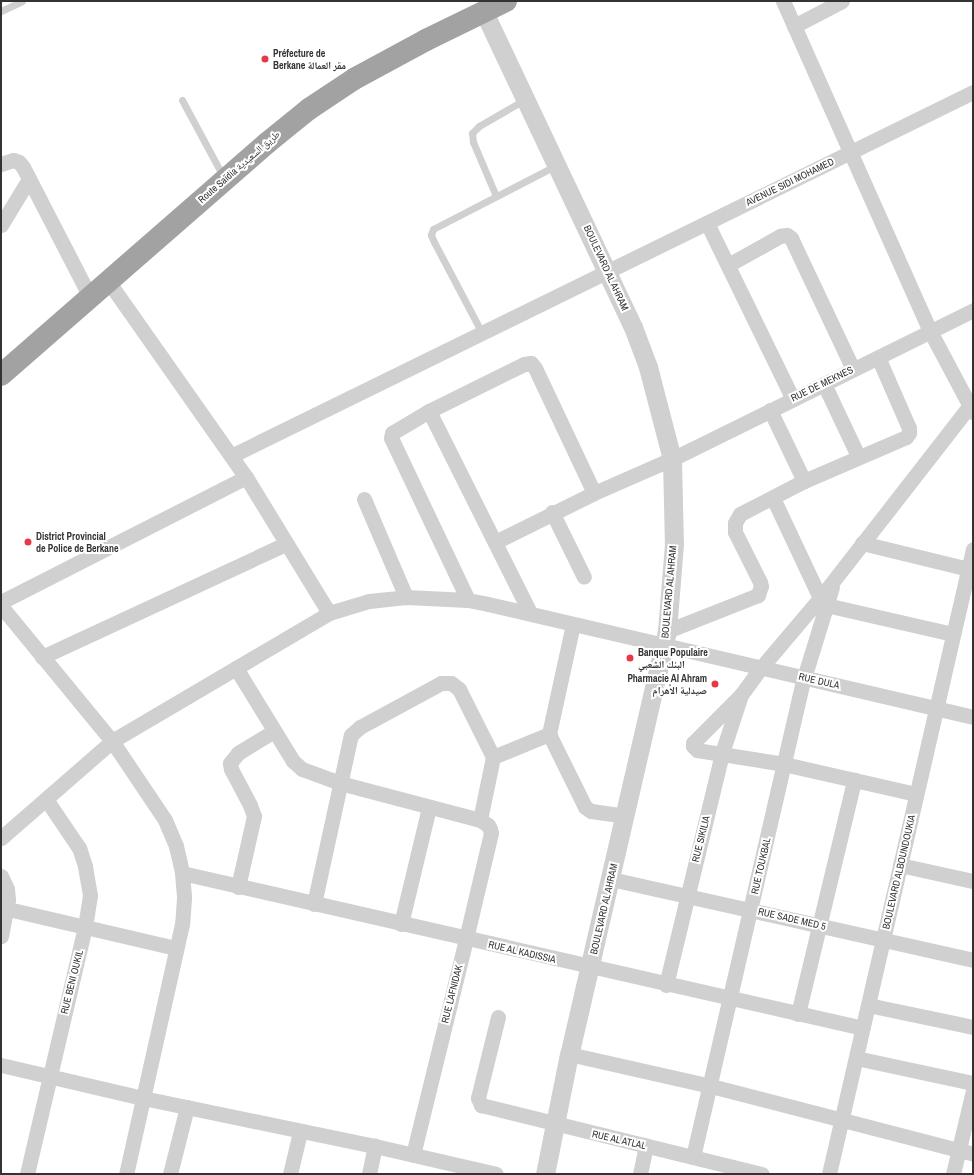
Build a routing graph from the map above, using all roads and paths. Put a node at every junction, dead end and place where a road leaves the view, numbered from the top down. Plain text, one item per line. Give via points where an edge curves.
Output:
1 (22, 1) edge
2 (506, 1) edge
3 (783, 1) edge
4 (842, 1) edge
5 (1, 11) edge
6 (484, 12) junction
7 (794, 26) junction
8 (973, 92) edge
9 (526, 99) junction
10 (182, 100) dead end
11 (851, 152) junction
12 (4, 162) edge
13 (557, 165) junction
14 (29, 179) junction
15 (225, 180) junction
16 (496, 196) junction
17 (707, 222) junction
18 (1, 225) edge
19 (728, 265) junction
20 (608, 271) junction
21 (108, 281) junction
22 (90, 297) junction
23 (973, 310) edge
24 (930, 331) junction
25 (482, 333) junction
26 (878, 357) junction
27 (853, 369) junction
28 (1, 375) edge
29 (824, 384) junction
30 (793, 399) junction
31 (971, 408) edge
32 (770, 410) junction
33 (429, 411) junction
34 (231, 456) junction
35 (858, 456) junction
36 (672, 459) junction
37 (246, 477) junction
38 (804, 481) junction
39 (594, 492) junction
40 (773, 498) junction
41 (364, 499) dead end
42 (552, 512) junction
43 (495, 542) junction
44 (862, 543) junction
45 (285, 544) junction
46 (973, 549) edge
47 (971, 570) edge
48 (584, 577) dead end
49 (406, 597) junction
50 (468, 600) junction
51 (823, 601) junction
52 (1, 602) edge
53 (1, 606) edge
54 (530, 613) junction
55 (329, 614) junction
56 (573, 624) junction
57 (953, 634) junction
58 (666, 638) junction
59 (42, 657) junction
60 (236, 668) junction
61 (760, 669) junction
62 (804, 678) junction
63 (741, 695) junction
64 (936, 708) junction
65 (973, 717) edge
66 (274, 731) junction
67 (549, 734) junction
68 (112, 741) junction
69 (722, 753) junction
70 (493, 757) junction
71 (784, 764) junction
72 (854, 780) junction
73 (340, 783) junction
74 (916, 794) junction
75 (46, 799) junction
76 (429, 807) junction
77 (625, 816) junction
78 (480, 820) junction
79 (1, 838) edge
80 (900, 865) junction
81 (182, 873) junction
82 (1, 876) edge
83 (611, 879) junction
84 (973, 881) edge
85 (238, 887) junction
86 (687, 895) junction
87 (314, 904) junction
88 (8, 909) junction
89 (751, 910) junction
90 (401, 924) junction
91 (819, 925) junction
92 (85, 927) junction
93 (1, 936) edge
94 (466, 939) junction
95 (883, 940) junction
96 (176, 948) junction
97 (973, 960) edge
98 (590, 968) junction
99 (666, 985) junction
100 (730, 999) junction
101 (868, 1005) junction
102 (798, 1014) junction
103 (498, 1017) dead end
104 (973, 1027) edge
105 (863, 1028) junction
106 (569, 1054) junction
107 (856, 1058) junction
108 (1, 1064) edge
109 (48, 1076) junction
110 (973, 1083) edge
111 (711, 1086) junction
112 (973, 1091) edge
113 (143, 1098) junction
114 (186, 1107) junction
115 (842, 1120) junction
116 (554, 1124) junction
117 (300, 1132) junction
118 (375, 1146) junction
119 (646, 1146) junction
120 (958, 1150) junction
121 (413, 1154) junction
122 (973, 1154) edge
123 (693, 1157) junction
124 (453, 1169) edge
125 (742, 1171) edge
126 (27, 1174) edge
127 (126, 1174) edge
128 (170, 1174) edge
129 (290, 1174) edge
130 (369, 1174) edge
131 (496, 1174) edge
132 (546, 1174) edge
133 (640, 1174) edge
134 (762, 1174) edge
135 (829, 1174) edge
136 (953, 1174) edge

1 - 5 lane
2 - 6 highway, Route Saïdia طريق السعيدية
3 - 7 street
4 - 7 street
6 - 9 street, BOULEVARD AL AHRAM
6 - 15 highway, Route Saïdia طريق السعيدية via 426,40 331,94 287,126
7 - 11 street
8 - 11 street, AVENUE SIDI MOHAMED
9 - 13 street, BOULEVARD AL AHRAM
9 - 16 lane via 479,126 472,133 473,142
10 - 15 lane
11 - 17 street, AVENUE SIDI MOHAMED
11 - 24 street
12 - 14 street via 19,162
13 - 16 lane
13 - 20 street, BOULEVARD AL AHRAM
14 - 18 street
14 - 22 street
15 - 21 highway, Route Saïdia طريق السعيدية
16 - 25 lane via 433,229 431,235
17 - 19 street
17 - 20 street, AVENUE SIDI MOHAMED
19 - 27 street via 780,236 787,235
19 - 30 street
20 - 25 street, AVENUE SIDI MOHAMED
20 - 36 street, BOULEVARD AL AHRAM via 648,367
21 - 22 highway, Route Saïdia طريق السعيدية
21 - 34 street
22 - 28 highway, Route Saïdia طريق السعيدية
23 - 24 street, RUE DE MEKNES
24 - 26 street, RUE DE MEKNES
24 - 31 street
25 - 34 street, AVENUE SIDI MOHAMED
26 - 27 street, RUE DE MEKNES
26 - 35 street via 909,433
27 - 29 street, RUE DE MEKNES
29 - 30 street, RUE DE MEKNES
29 - 35 street
30 - 32 street, RUE DE MEKNES
31 - 44 street
32 - 36 street, RUE DE MEKNES
32 - 38 street
33 - 39 street via 524,364 531,364
33 - 43 street
33 - 50 street via 392,433 392,438
34 - 37 street
35 - 38 street
36 - 39 street, RUE DE MEKNES
36 - 58 street, BOULEVARD AL AHRAM via 674,544
37 - 45 street
37 - 52 street
38 - 40 street
39 - 42 street, RUE DE MEKNES
40 - 51 street
40 - 58 street via 740,514 735,522 735,532 760,582 758,595
41 - 49 street
42 - 43 street, RUE DE MEKNES
42 - 48 street
43 - 54 street
44 - 47 street
44 - 51 street via 835,577
45 - 55 street
45 - 59 street
46 - 47 street, BOULEVARD ALBOUNDOUKIA
47 - 57 street, BOULEVARD ALBOUNDOUKIA
49 - 50 street, RUE DULA
49 - 55 street, RUE DULA via 369,601
50 - 54 street, RUE DULA
51 - 57 street
51 - 61 street
51 - 62 street, RUE TOUKBAL
53 - 59 street
54 - 56 street, RUE DULA
55 - 60 street, RUE DULA
56 - 58 street, RUE DULA
56 - 67 street
57 - 64 street, BOULEVARD ALBOUNDOUKIA
58 - 61 street, RUE DULA
58 - 77 street, BOULEVARD AL AHRAM
59 - 68 street
60 - 66 street
60 - 68 street, RUE DULA
61 - 62 street, RUE DULA
61 - 63 street
62 - 64 street, RUE DULA
62 - 71 street, RUE TOUKBAL
63 - 69 street, RUE SIKILIA
63 - 69 street via 693,743 694,749
64 - 65 street, RUE DULA
64 - 74 street, BOULEVARD ALBOUNDOUKIA
66 - 73 street via 298,766
66 - 85 street via 238,753 230,764 254,816
67 - 70 street
67 - 77 street via 585,807 597,812
68 - 75 street, RUE DULA
68 - 81 street via 165,820 176,846
69 - 71 street
69 - 86 street, RUE SIKILIA
70 - 73 street via 458,689 451,683 441,683 355,731 350,740
70 - 78 street
71 - 72 street
71 - 89 street, RUE TOUKBAL
72 - 74 street
72 - 91 street
73 - 76 street
73 - 87 street
74 - 80 street, BOULEVARD ALBOUNDOUKIA
75 - 79 street, RUE DULA
75 - 92 street, RUE BENI OUKIL via 79,848 85,866 90,895
76 - 78 street
76 - 90 street
77 - 83 street, BOULEVARD AL AHRAM
78 - 94 street, RUE LAFNIDAK via 488,825 491,833
80 - 84 street
80 - 95 street, BOULEVARD ALBOUNDOUKIA
81 - 85 street, RUE AL KADISSIA
81 - 96 street via 182,924
82 - 88 street via 7,889
83 - 86 street, RUE SADE MED 5
83 - 98 street, BOULEVARD AL AHRAM
85 - 87 street, RUE AL KADISSIA
86 - 89 street, RUE SADE MED 5
86 - 99 street, RUE SIKILIA
87 - 90 street, RUE AL KADISSIA
88 - 92 street
88 - 93 street
89 - 91 street, RUE SADE MED 5
89 - 100 street, RUE TOUKBAL
90 - 94 street, RUE AL KADISSIA
91 - 95 street, RUE SADE MED 5
91 - 102 street
92 - 96 street
92 - 109 street, RUE BENI OUKIL
94 - 98 street, RUE AL KADISSIA
94 - 121 street, RUE LAFNIDAK
95 - 97 street, RUE SADE MED 5
95 - 101 street, BOULEVARD ALBOUNDOUKIA
96 - 113 street
98 - 99 street, RUE AL KADISSIA
98 - 106 street, BOULEVARD AL AHRAM
99 - 100 street, RUE AL KADISSIA
100 - 102 street, RUE AL KADISSIA
100 - 111 street, RUE TOUKBAL
101 - 104 street
101 - 105 street, BOULEVARD ALBOUNDOUKIA
102 - 105 street, RUE AL KADISSIA
103 - 116 street, RUE AL ATLAL via 478,1101 487,1107
105 - 107 street, BOULEVARD ALBOUNDOUKIA
106 - 111 street
106 - 116 street, BOULEVARD AL AHRAM
107 - 110 street
107 - 115 street, BOULEVARD ALBOUNDOUKIA
108 - 109 street
109 - 113 street
109 - 126 street, RUE BENI OUKIL
111 - 115 street
111 - 123 street, RUE TOUKBAL
112 - 120 street
113 - 114 street
113 - 127 street
114 - 117 street
114 - 128 street
115 - 120 street
115 - 135 street, BOULEVARD ALBOUNDOUKIA
116 - 119 street, RUE AL ATLAL
116 - 132 street, BOULEVARD AL AHRAM
117 - 118 street
117 - 129 street
118 - 121 street
118 - 130 street
119 - 123 street, RUE AL ATLAL
119 - 133 street
120 - 122 street
120 - 136 street
121 - 124 street
123 - 125 street, RUE AL ATLAL
124 - 131 street
125 - 134 street, RUE AL ATLAL

